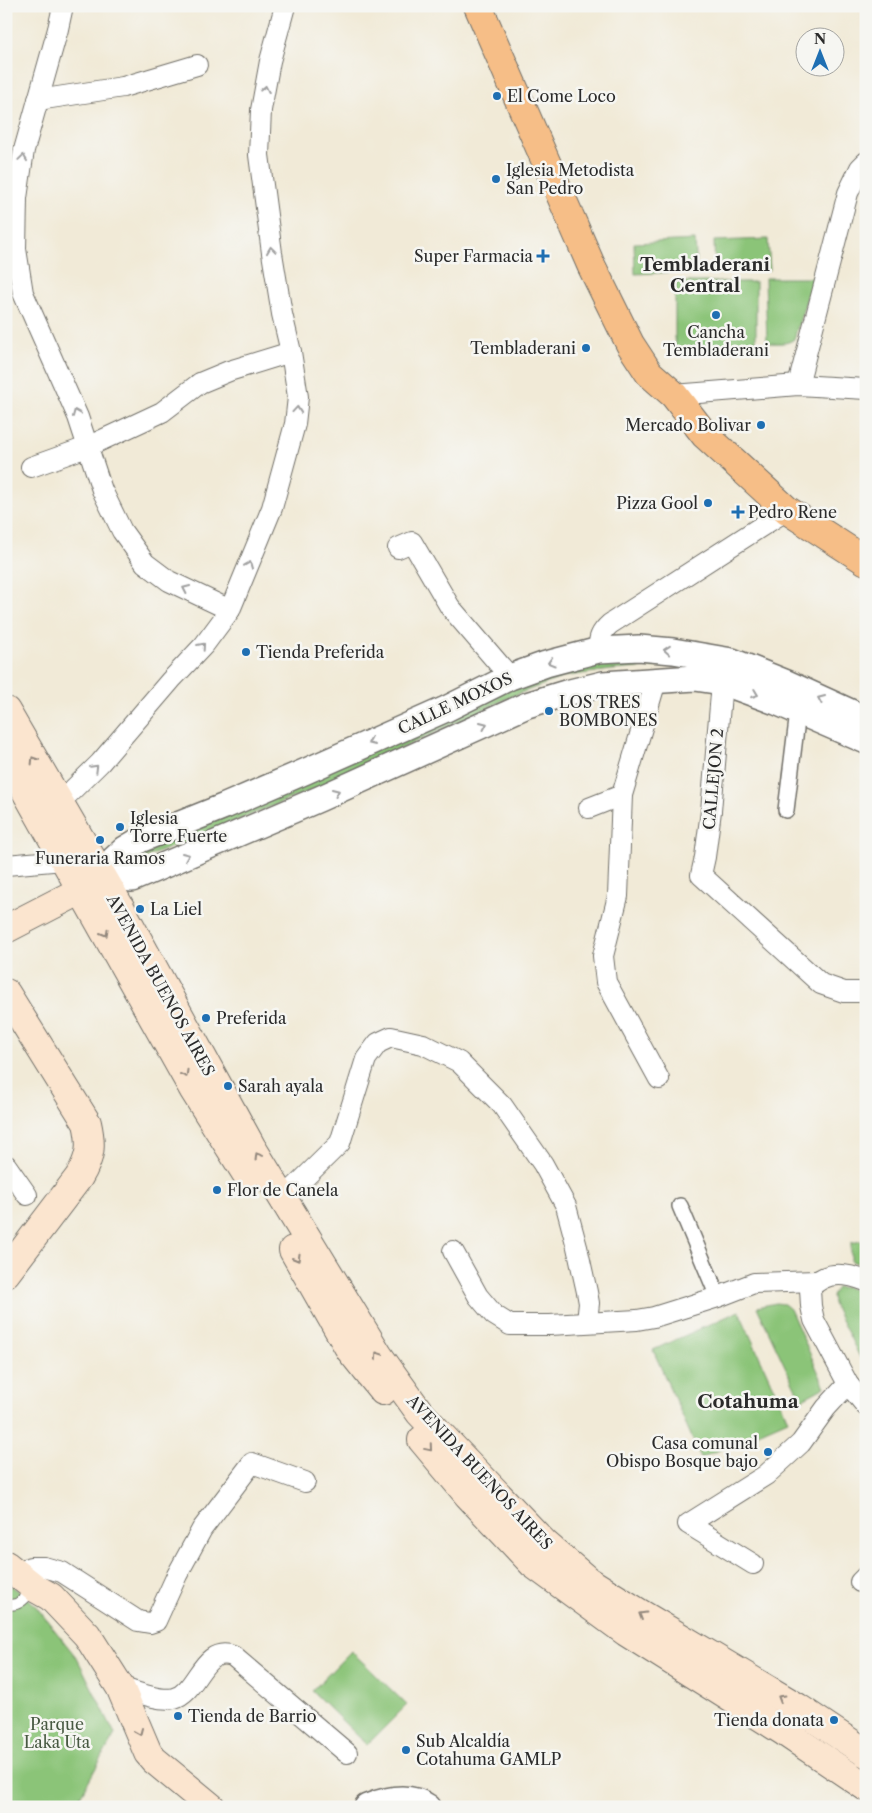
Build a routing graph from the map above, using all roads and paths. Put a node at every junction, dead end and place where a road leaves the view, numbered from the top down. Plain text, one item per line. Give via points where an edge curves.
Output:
1 (63, 6) edge
2 (285, 6) edge
3 (478, 6) edge
4 (197, 66) dead end
5 (38, 100) junction
6 (864, 166) edge
7 (291, 352) junction
8 (798, 385) junction
9 (866, 389) edge
10 (674, 395) junction
11 (87, 447) junction
12 (31, 467) dead end
13 (787, 510) junction
14 (398, 548) dead end
15 (866, 561) edge
16 (230, 610) junction
17 (598, 650) junction
18 (510, 677) junction
19 (656, 681) junction
20 (722, 682) junction
21 (6, 711) edge
22 (798, 712) junction
23 (866, 719) edge
24 (866, 741) edge
25 (6, 756) edge
26 (622, 795) junction
27 (589, 808) dead end
28 (786, 810) dead end
29 (51, 811) junction
30 (64, 860) junction
31 (6, 865) edge
32 (97, 882) junction
33 (6, 929) edge
34 (866, 992) edge
35 (6, 993) edge
36 (659, 1079) dead end
37 (6, 1165) edge
38 (26, 1195) dead end
39 (283, 1199) junction
40 (680, 1206) dead end
41 (453, 1251) dead end
42 (6, 1273) edge
43 (816, 1281) junction
44 (866, 1281) edge
45 (718, 1298) junction
46 (586, 1322) junction
47 (848, 1384) junction
48 (866, 1406) edge
49 (305, 1482) dead end
50 (754, 1564) dead end
51 (20, 1576) edge
52 (6, 1604) edge
53 (120, 1687) junction
54 (347, 1753) dead end
55 (866, 1754) edge
56 (866, 1787) edge
57 (211, 1807) edge
58 (368, 1807) edge
59 (428, 1807) edge

1 - 5 street
7 -> 2 street via 272,253 259,155 261,110
3 - 10 main road via 591,265 630,344 649,373
4 - 5 street via 123,87
11 -> 5 street via 78,417 23,293 16,250 17,198 24,150
6 - 8 street via 848,193
7 - 11 street via 200,383 162,412
16 -> 7 street via 272,508 295,424 298,397
8 - 9 street
8 - 10 street
10 - 13 main road via 705,435
11 - 12 street
16 -> 11 street via 169,581 145,563 122,531 102,490
13 - 15 main road
13 - 17 street via 610,624 602,631
14 - 18 street via 412,542 450,607
29 -> 16 street via 100,762 204,645
17 -> 18 street, CALLE MOXOS
23 -> 17 street, CALLE MOXOS via 732,661 664,650
18 -> 32 street, CALLE MOXOS via 313,768 140,840 114,859
19 - 20 street, CALLE MOXOS via 696,678
19 - 26 street
32 -> 19 street, CALLE MOXOS via 132,878 527,706 603,684
20 -> 22 street, CALLE MOXOS
20 - 34 street, CALLEJON 2 via 706,857 701,875 821,984 844,992
29 -> 21 main road, AVENIDA BUENOS AIRES
22 - 24 street, CALLE MOXOS
22 - 28 street
25 - 29 main road, AVENIDA BUENOS AIRES
26 - 27 street
26 - 36 street via 618,896 603,956 606,982
29 - 30 main road, AVENIDA BUENOS AIRES
29 - 32 main road, AVENIDA BUENOS AIRES
30 - 31 street
30 - 32 main road, AVENIDA BUENOS AIRES
32 - 33 main road
39 -> 32 main road, AVENIDA BUENOS AIRES
32 -> 56 main road, AVENIDA BUENOS AIRES via 194,1089 271,1212 350,1350 409,1425 533,1564 626,1632
35 - 42 main road via 87,1123 90,1137 90,1150 79,1177
37 - 38 street
39 - 46 street via 340,1143 366,1059 378,1043 392,1037 423,1044 459,1062 502,1105 543,1164 566,1206 573,1230 589,1303
55 -> 39 main road, AVENIDA BUENOS AIRES via 797,1707 594,1584 545,1544 420,1413 379,1356
40 - 45 street
41 - 46 street via 478,1296 494,1315 510,1324
43 - 44 street via 841,1274
43 - 45 street via 754,1283
43 - 47 street via 810,1289 814,1320
45 - 46 street via 654,1317
47 - 48 street
47 - 50 street via 801,1443 766,1475 688,1524
49 - 51 street via 252,1463 202,1530 176,1575 156,1621 150,1623 138,1622 62,1572 30,1567
51 - 52 lane via 20,1603
51 - 53 main road via 51,1598 87,1635
53 - 54 street via 172,1699 182,1695 211,1658 227,1654
53 -> 57 main road via 148,1753
58 - 59 street via 406,1798

